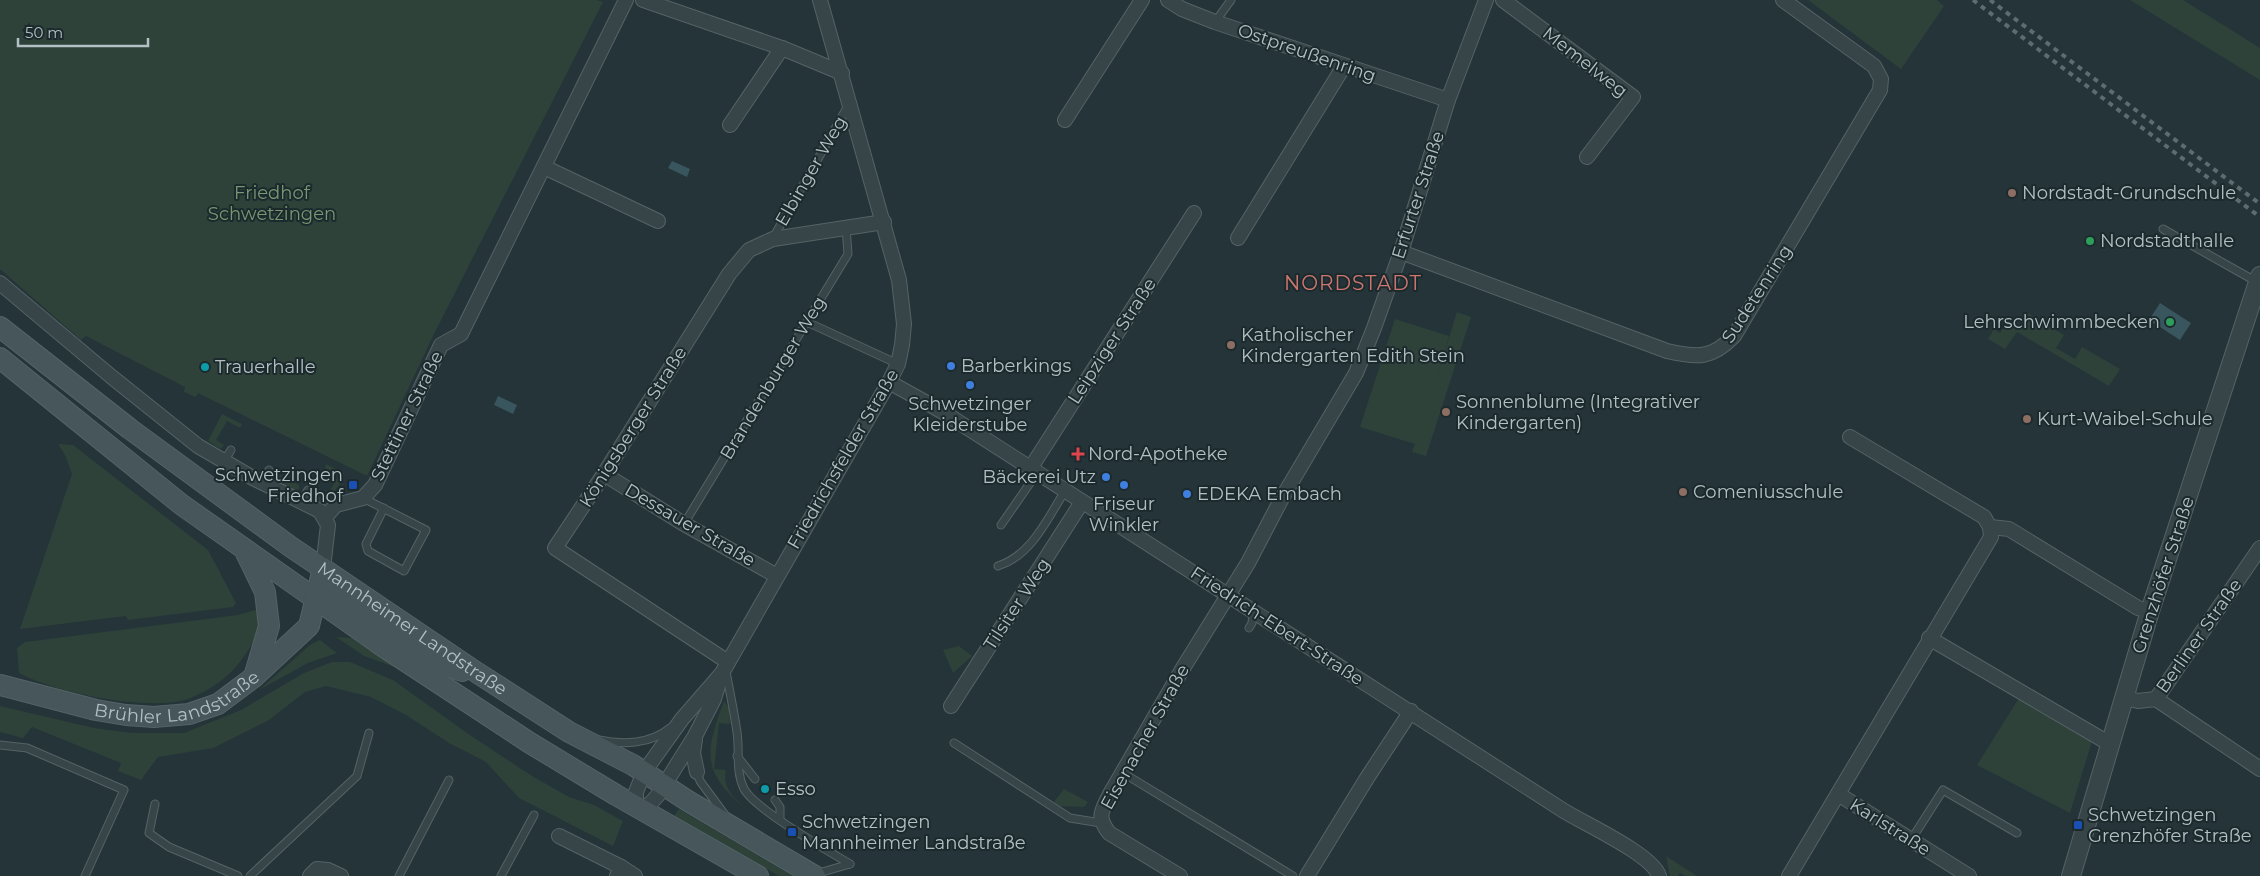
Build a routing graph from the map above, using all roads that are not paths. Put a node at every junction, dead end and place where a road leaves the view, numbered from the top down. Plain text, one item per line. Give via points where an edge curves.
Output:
1 (626, 0) edge
2 (643, 0) edge
3 (820, 0) edge
4 (1142, 0) edge
5 (1168, 0) edge
6 (1231, 0) edge
7 (1486, 0) edge
8 (1503, 0) edge
9 (1783, 0) edge
10 (1215, 22) junction
11 (782, 48) junction
12 (1344, 66) junction
13 (842, 73) junction
14 (1448, 100) junction
15 (850, 103) junction
16 (1066, 120) dead end
17 (730, 125) dead end
18 (1588, 157) dead end
19 (544, 167) junction
20 (1194, 214) dead end
21 (658, 221) dead end
22 (884, 222) junction
23 (846, 227) junction
24 (2163, 229) dead end
25 (1238, 238) dead end
26 (773, 239) junction
27 (1401, 252) junction
28 (2259, 279) edge
29 (0, 283) edge
30 (807, 322) junction
31 (0, 327) edge
32 (0, 358) edge
33 (898, 364) junction
34 (889, 382) junction
35 (1850, 436) dead end
36 (1033, 471) junction
37 (604, 474) junction
38 (1065, 491) junction
39 (363, 498) junction
40 (1082, 502) junction
41 (384, 508) junction
42 (325, 517) junction
43 (1987, 522) junction
44 (684, 524) junction
45 (1001, 525) dead end
46 (2260, 548) edge
47 (244, 549) junction
48 (998, 566) dead end
49 (323, 568) junction
50 (777, 576) junction
51 (1227, 595) junction
52 (314, 598) junction
53 (2150, 611) junction
54 (1253, 613) junction
55 (1248, 628) dead end
56 (1929, 638) junction
57 (725, 667) junction
58 (476, 672) junction
59 (254, 677) junction
60 (0, 685) edge
61 (2125, 698) junction
62 (2156, 699) junction
63 (952, 706) dead end
64 (1411, 711) junction
65 (682, 719) junction
66 (569, 732) junction
67 (369, 733) dead end
68 (695, 736) junction
69 (954, 743) dead end
70 (2110, 744) junction
71 (0, 745) edge
72 (737, 756) junction
73 (2260, 769) edge
74 (644, 772) junction
75 (697, 772) joint
76 (1123, 773) junction
77 (755, 779) dead end
78 (448, 780) dead end
79 (664, 786) junction
80 (1838, 794) junction
81 (775, 800) dead end
82 (155, 804) dead end
83 (638, 807) junction
84 (534, 815) dead end
85 (780, 820) junction
86 (1101, 823) junction
87 (736, 829) junction
88 (2017, 832) dead end
89 (559, 836) dead end
90 (1911, 841) junction
91 (619, 871) edge
92 (313, 872) edge
93 (814, 875) edge
94 (85, 876) edge
95 (238, 876) edge
96 (250, 876) edge
97 (341, 876) edge
98 (399, 876) edge
99 (501, 876) edge
100 (635, 876) edge
101 (758, 876) edge
102 (1180, 876) edge
103 (1293, 876) edge
104 (1308, 876) edge
105 (1659, 876) edge
106 (1790, 876) edge
107 (1969, 876) edge
108 (2071, 876) edge

1 - 19 street, Stettiner Straße
2 - 11 street
3 - 13 street, Friedrichsfelder Straße
4 - 16 street
5 - 10 street, Ostpreußenring
6 - 10 lane
7 - 14 street, Erfurter Straße
8 - 18 street, Memelweg via 1633,97
9 - 27 street, Sudetenring via 1874,66 1881,78 1880,90 1734,336 1723,348 1706,355 1668,351
10 - 12 street, Ostpreußenring
11 - 13 street
11 - 17 street
12 - 14 street, Ostpreußenring
12 - 25 street
13 - 15 street, Friedrichsfelder Straße
14 - 27 street, Erfurter Straße
15 - 22 street, Friedrichsfelder Straße
15 - 26 lane, Elbinger Weg
19 - 21 street
19 - 39 street, Stettiner Straße via 461,334 441,345 375,486
20 - 36 street, Leipziger Straße
22 - 23 street, Königsberger Straße
22 - 33 street, Friedrichsfelder Straße via 902,299 904,324
23 - 26 street, Königsberger Straße
23 - 30 lane, Brandenburger Weg via 848,254
24 - 28 lane
26 - 37 street, Königsberger Straße via 749,250 729,274
27 - 51 street, Erfurter Straße via 1356,374
28 - 53 street, Grenzhöfer Straße
29 - 42 street via 198,446 228,456 304,496
30 - 33 lane
30 - 44 lane, Brandenburger Weg
31 - 49 main road via 130,429
32 - 47 main road, Mannheimer Landstraße via 182,505
33 - 34 street, Friedrichsfelder Straße
34 - 36 street, Friedrich-Ebert-Straße via 943,412
34 - 50 street, Friedrichsfelder Straße
35 - 43 street
36 - 38 street, Friedrich-Ebert-Straße
36 - 45 lane
37 - 44 street, Dessauer Straße
37 - 57 street, Königsberger Straße via 555,548
38 - 40 street, Friedrich-Ebert-Straße
38 - 48 lane via 1036,537 1021,554
39 - 41 lane
39 - 42 street, Stettiner Straße via 336,505
40 - 51 street, Friedrich-Ebert-Straße
40 - 63 street, Tilsiter Weg
41 - 41 lane via 426,530 404,571 368,551 366,544
42 - 49 street, Mannheimer Landstraße via 328,538
43 - 53 street via 2009,529 2138,608
43 - 56 street via 1991,537
44 - 50 street, Dessauer Straße
46 - 62 street, Berliner Straße
47 - 52 main road, Mannheimer Landstraße
47 - 59 main road via 265,592 269,626
49 - 52 main road, Brühler Landstraße
49 - 58 main road, Mannheimer Landstraße
50 - 57 street, Friedrichsfelder Straße
51 - 54 street, Friedrich-Ebert-Straße
51 - 76 street, Eisenacher Straße
52 - 58 main road via 336,595 434,661 465,672
52 - 59 main road, Brühler Landstraße via 308,626
52 - 83 main road, Mannheimer Landstraße via 455,695
53 - 61 street, Grenzhöfer Straße
54 - 55 lane
54 - 64 street, Friedrich-Ebert-Straße
56 - 70 street
56 - 80 street
57 - 65 street, Friedrichsfelder Straße
57 - 68 street, Friedrichsfelder Straße via 714,699
57 - 72 lane via 737,734
58 - 66 main road, Mannheimer Landstraße
59 - 60 main road, Brühler Landstraße via 218,704 189,714 154,716 96,710
61 - 62 street via 2138,701
61 - 70 street, Grenzhöfer Straße
62 - 73 street
64 - 104 street
64 - 105 street, Friedrich-Ebert-Straße via 1564,811 1653,863
65 - 66 lane via 665,733 642,742 602,741
65 - 74 street, Friedrichsfelder Straße
66 - 74 main road, Mannheimer Landstraße
67 - 96 lane via 357,776
68 - 75 street, Friedrichsfelder Straße via 693,753
68 - 79 street, Friedrichsfelder Straße
69 - 86 lane via 1070,818
70 - 108 street, Grenzhöfer Straße
71 - 94 lane via 27,748 124,790
72 - 77 lane
72 - 85 lane via 745,789
74 - 79 main road, Mannheimer Landstraße
74 - 83 street, Friedrichsfelder Straße via 638,784
75 - 87 lane via 700,781
76 - 86 street, Eisenacher Straße via 1101,814
76 - 103 lane
78 - 98 lane
79 - 83 street, Friedrichsfelder Straße via 650,804
79 - 87 main road, Mannheimer Landstraße
80 - 90 street, Karlstraße
80 - 106 street
81 - 85 lane via 780,807
82 - 95 lane via 150,833 169,847
83 - 101 main road, Mannheimer Landstraße
84 - 99 lane
85 - 93 lane via 850,864
86 - 102 street, Eisenacher Straße via 1108,833
87 - 93 main road, Mannheimer Landstraße
88 - 90 lane via 1943,790
89 - 91 street
90 - 107 street, Karlstraße
91 - 100 street
92 - 97 street via 328,870

